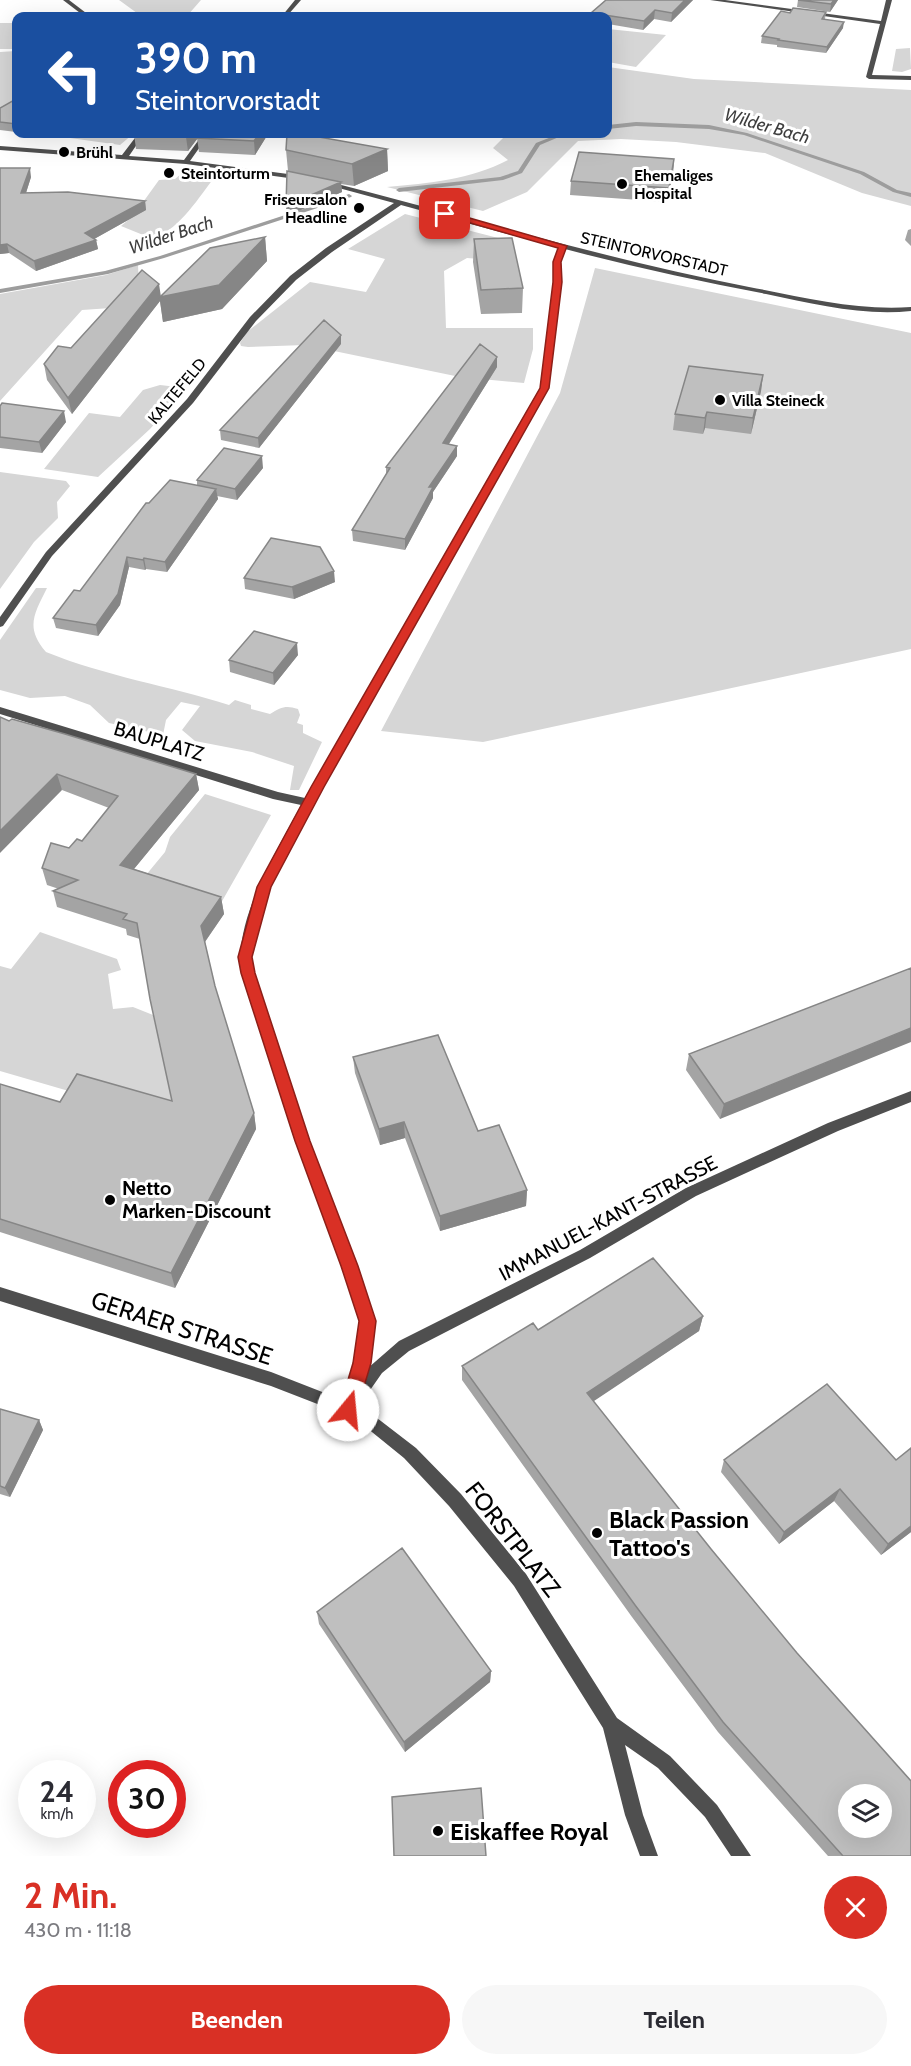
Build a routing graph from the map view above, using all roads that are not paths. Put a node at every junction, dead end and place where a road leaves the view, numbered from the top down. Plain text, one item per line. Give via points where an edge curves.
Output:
1 (66, 0) edge
2 (298, 0) edge
3 (713, 0) edge
4 (889, 0) edge
5 (82, 12) edge
6 (288, 12) edge
7 (883, 23) junction
8 (911, 78) edge
9 (138, 138) edge
10 (203, 138) edge
11 (0, 148) edge
12 (125, 156) junction
13 (186, 162) junction
14 (396, 201) junction
15 (563, 246) junction
16 (910, 310) edge
17 (0, 624) edge
18 (0, 710) edge
19 (309, 803) junction
20 (911, 1096) edge
21 (0, 1294) edge
22 (348, 1410) junction
23 (611, 1724) junction
24 (649, 1856) edge
25 (742, 1856) edge

1 - 5 street
2 - 6 street
3 - 7 street
4 - 7 street
7 - 8 street via 869,77
9 - 12 street
10 - 13 street
11 - 12 street
12 - 13 street
13 - 14 street, STEINTORVORSTADT via 301,177
14 - 15 street, STEINTORVORSTADT
14 - 17 street, KALTEFELD via 293,278 253,319 190,401 49,554
15 - 16 street, STEINTORVORSTADT via 832,306
15 - 19 street via 557,262 558,282 544,388
18 - 19 street, BAUPLATZ
19 - 22 street via 264,887 245,957 302,1141 367,1321 362,1363
20 - 22 street, IMMANUEL-KANT-STRASSE via 832,1127 691,1192 585,1254 404,1346 378,1368
21 - 22 street, GERAER STRASSE via 271,1379
22 - 23 street, FORSTPLATZ via 410,1453 455,1500 520,1580
23 - 24 street, FORSTPLATZ via 634,1815
23 - 25 street, FORSTPLATZ via 664,1762 711,1812

